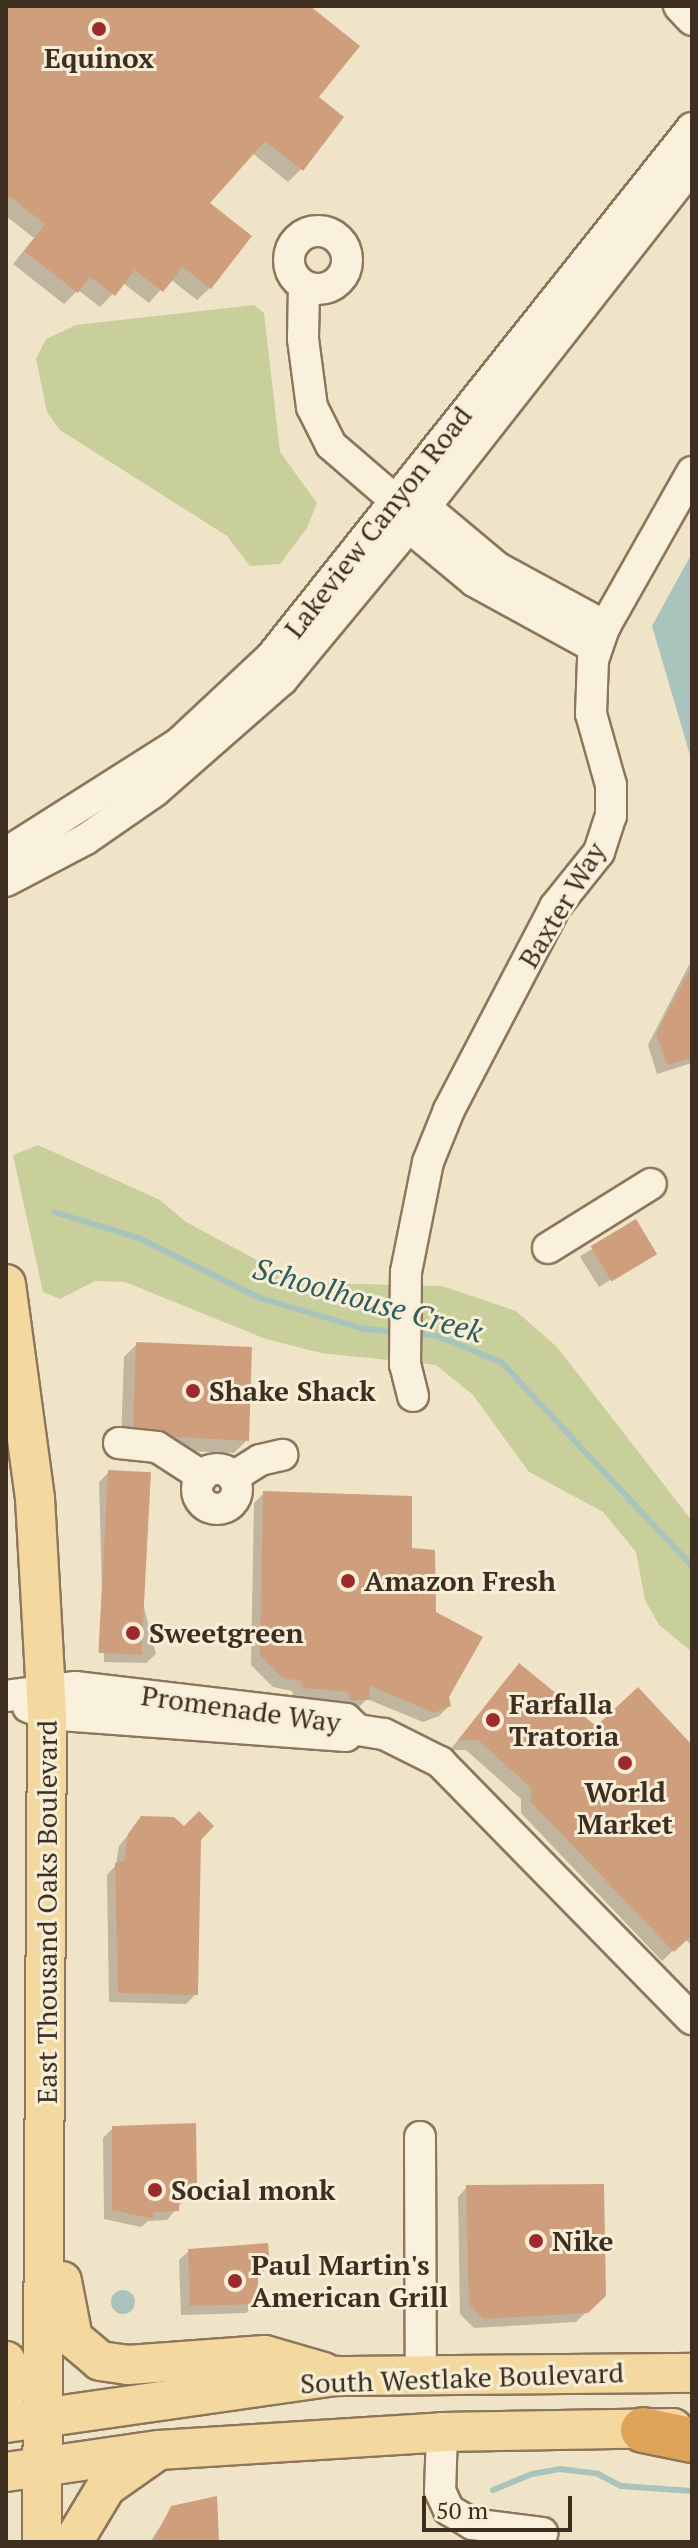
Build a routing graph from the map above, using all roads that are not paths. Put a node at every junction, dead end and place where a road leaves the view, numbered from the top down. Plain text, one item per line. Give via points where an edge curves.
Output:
1 (679, 6) edge
2 (692, 20) edge
3 (692, 128) edge
4 (692, 166) edge
5 (304, 286) dead end
6 (692, 472) edge
7 (410, 512) junction
8 (600, 637) junction
9 (6, 853) edge
10 (6, 881) edge
11 (651, 1184) dead end
12 (548, 1248) dead end
13 (6, 1284) edge
14 (413, 1396) dead end
15 (119, 1443) dead end
16 (282, 1455) dead end
17 (6, 1697) edge
18 (47, 1701) junction
19 (692, 2019) edge
20 (420, 2137) dead end
21 (46, 2143) junction
22 (6, 2361) edge
23 (421, 2373) junction
24 (692, 2373) edge
25 (338, 2376) junction
26 (6, 2394) edge
27 (24, 2421) edge
28 (692, 2428) edge
29 (643, 2430) junction
30 (442, 2432) junction
31 (692, 2440) edge
32 (159, 2450) junction
33 (24, 2468) edge
34 (542, 2533) dead end
35 (42, 2542) edge
36 (73, 2542) edge

1 - 2 street
3 - 7 street, Lakeview Canyon Road
4 - 7 street, Lakeview Canyon Road
5 - 7 street via 303,339 318,425 347,462
6 - 8 street, Baxter Way
7 - 8 street via 474,581
7 - 9 street, Lakeview Canyon Road via 200,726 138,774
7 - 10 street, Lakeview Canyon Road via 318,640 231,729 113,821
8 - 14 street, Baxter Way via 591,714 609,775 611,816 599,852 555,907 449,1110 417,1201 406,1296 405,1365
11 - 12 street
13 - 18 main road, East Thousand Oaks Boulevard via 35,1498
15 - 16 street via 157,1447 202,1476 198,1495 217,1509 236,1495 233,1477 260,1460
17 - 18 street, Promenade Way
18 - 19 street, Promenade Way via 335,1737 358,1730 384,1734 440,1762
18 - 21 main road, East Thousand Oaks Boulevard
20 - 23 street
21 - 25 main road via 67,2324 90,2356 113,2365 265,2355
21 - 27 main road, East Thousand Oaks Boulevard
22 - 26 main road
23 - 24 main road, South Westlake Boulevard
23 - 25 main road, South Westlake Boulevard
25 - 27 main road, South Westlake Boulevard
27 - 33 main road, East Thousand Oaks Boulevard
28 - 29 main road, South Westlake Boulevard
29 - 30 main road, South Westlake Boulevard
29 - 31 highway
30 - 32 main road, South Westlake Boulevard
30 - 34 street via 440,2491 449,2510 472,2524
32 - 33 main road, South Westlake Boulevard
32 - 36 main road via 106,2487
33 - 35 main road, East Thousand Oaks Boulevard

